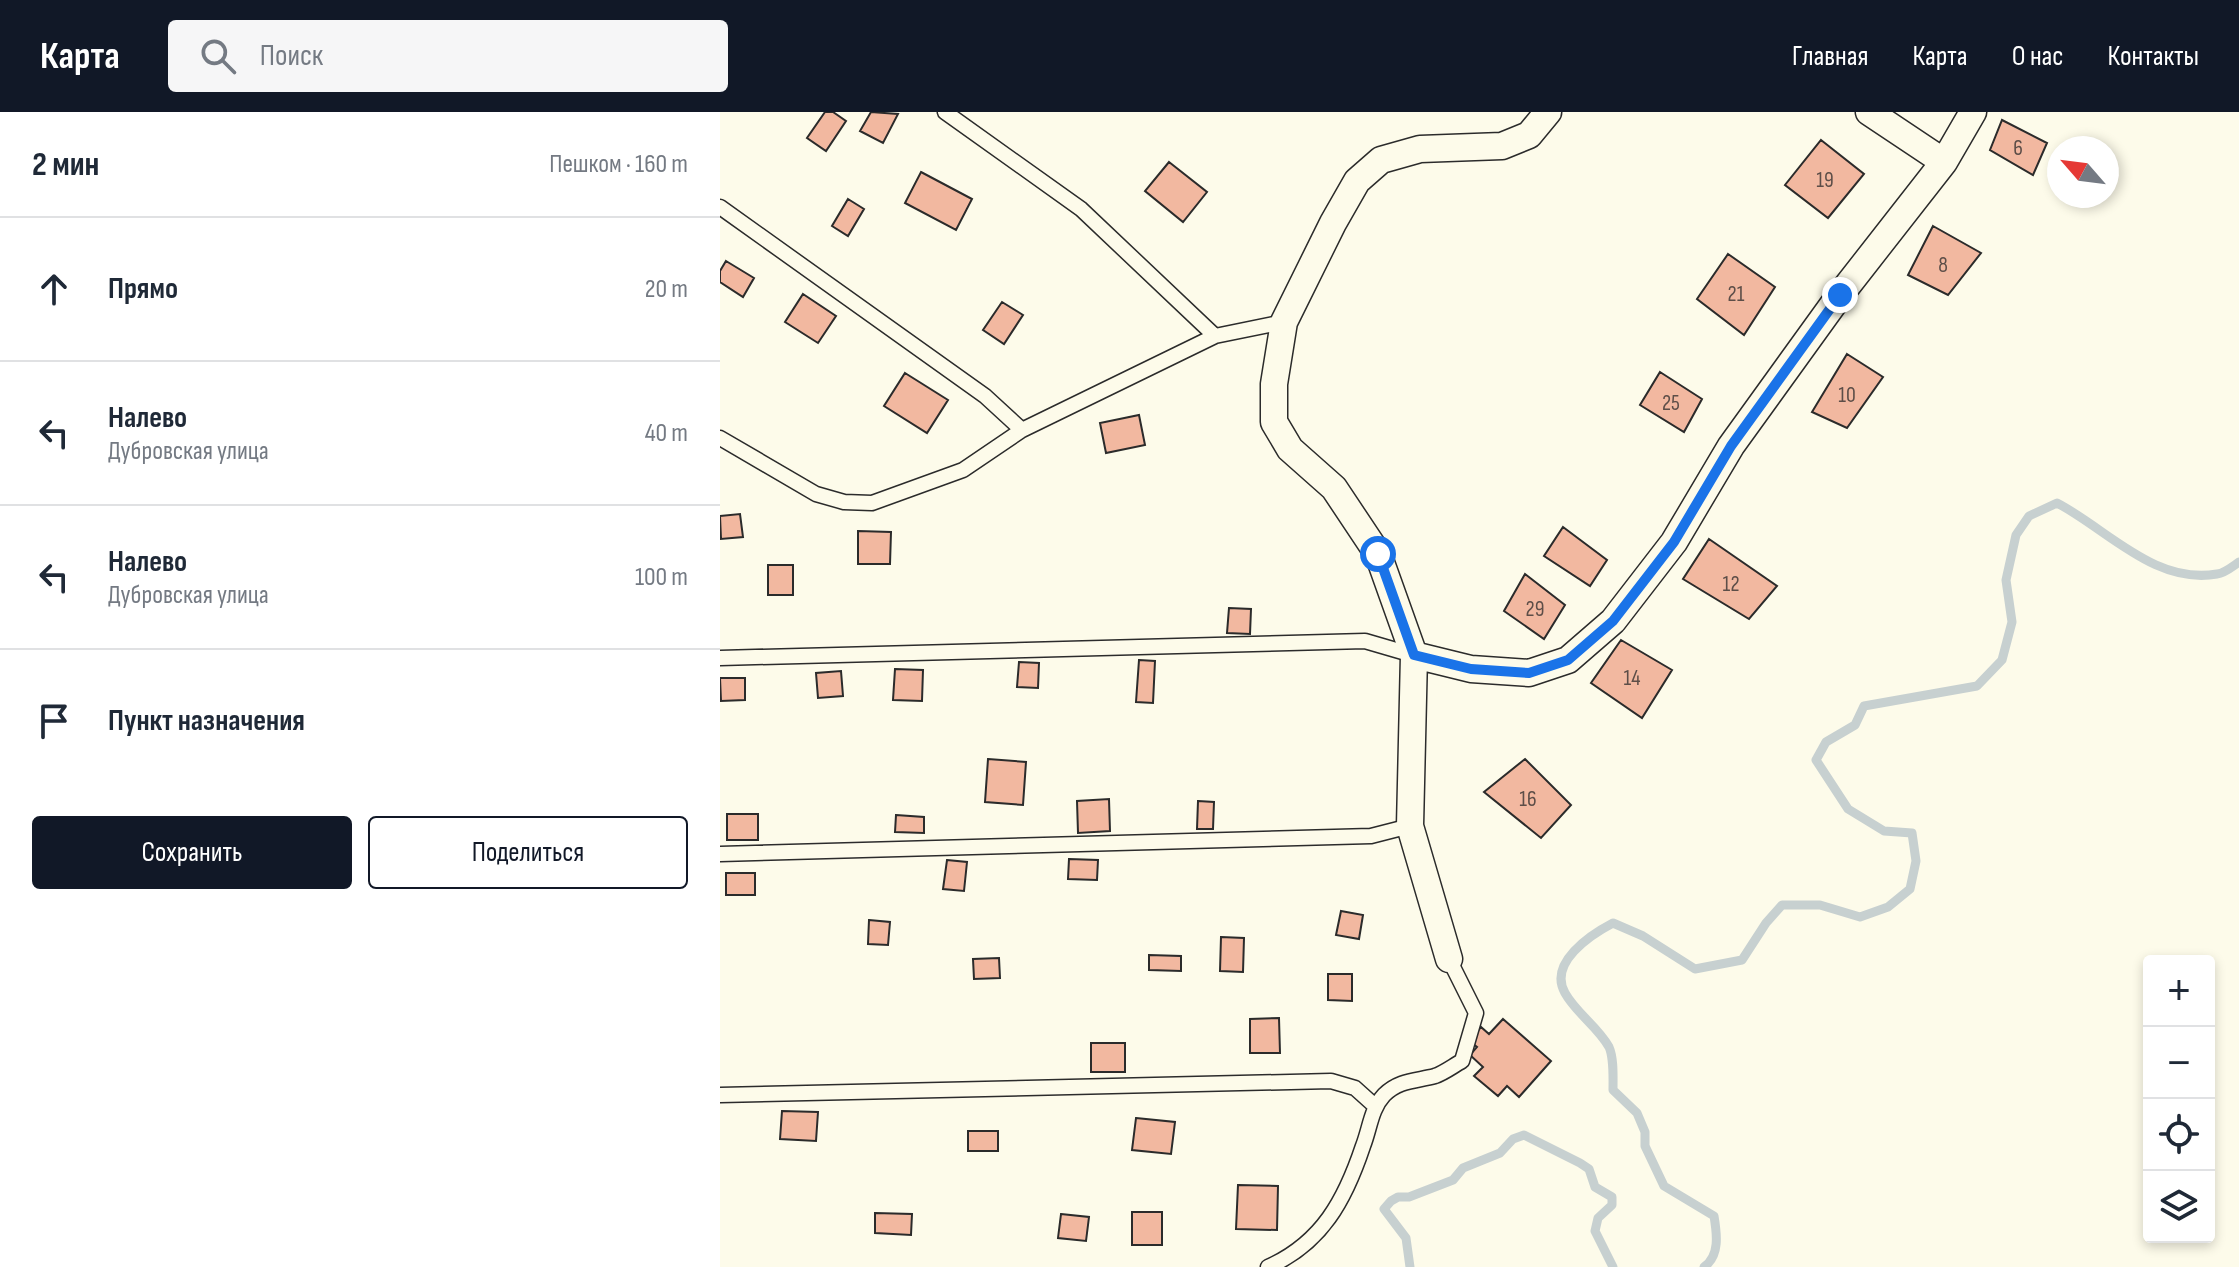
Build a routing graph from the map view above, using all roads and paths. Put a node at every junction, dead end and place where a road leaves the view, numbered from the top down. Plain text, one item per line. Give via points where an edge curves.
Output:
1 (945, 112) edge
2 (1548, 112) edge
3 (1869, 112) edge
4 (1973, 112) edge
5 (1944, 162) junction
6 (720, 207) edge
7 (1284, 322) junction
8 (1215, 336) junction
9 (1022, 430) junction
10 (720, 438) edge
11 (1414, 655) junction
12 (720, 658) edge
13 (1410, 826) junction
14 (720, 854) edge
15 (1449, 959) joint
16 (720, 1095) edge
17 (1375, 1106) junction
18 (1268, 1267) edge

1 - 8 lane via 1081,209
2 - 7 street via 1529,135 1502,146 1420,149 1381,160 1357,181
3 - 5 street
4 - 5 street
5 - 11 street via 1731,446 1674,542 1613,621 1568,660 1529,673 1471,669
6 - 9 lane via 985,396
7 - 8 lane
7 - 11 street via 1274,422 1290,449 1334,488 1378,554
8 - 9 lane
9 - 10 lane via 963,470 872,503 816,494
11 - 12 lane via 1365,641
11 - 13 street
13 - 14 lane via 1371,836
13 - 15 street
15 - 17 lane via 1476,1013 1462,1061 1438,1075 1403,1082
16 - 17 lane via 1331,1081 1355,1088
17 - 18 lane via 1347,1191 1326,1223 1291,1257

